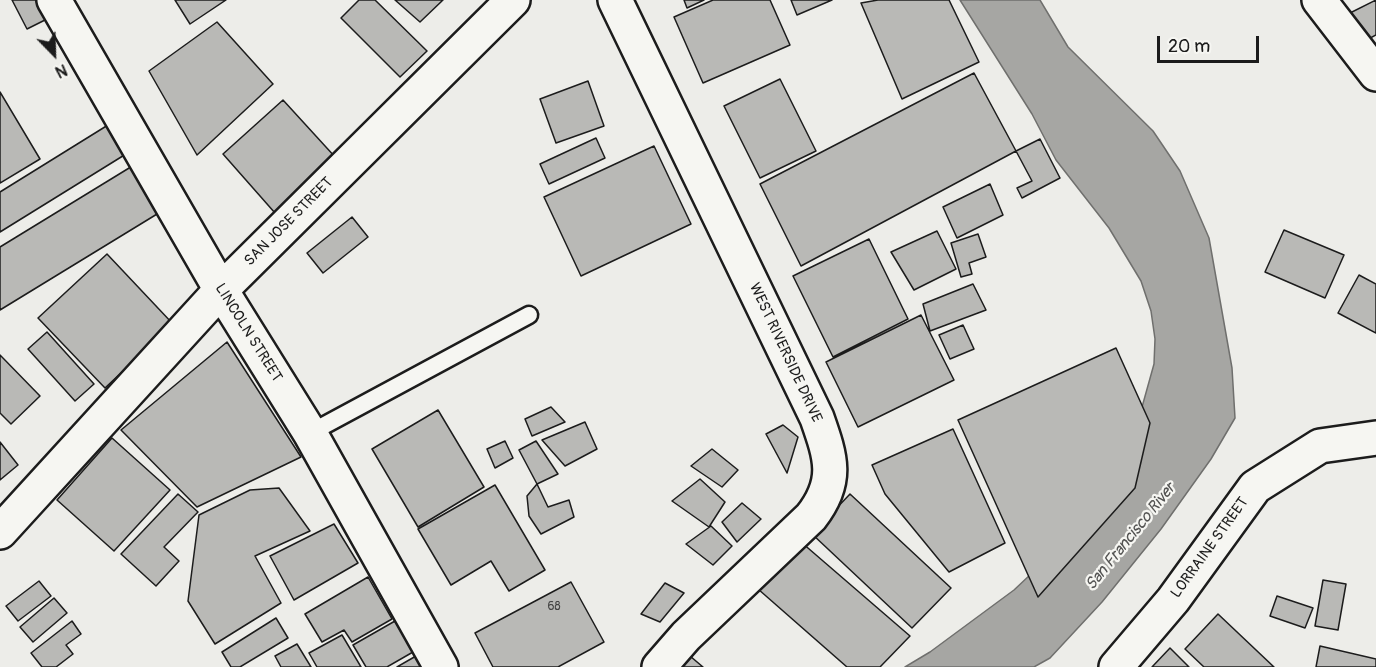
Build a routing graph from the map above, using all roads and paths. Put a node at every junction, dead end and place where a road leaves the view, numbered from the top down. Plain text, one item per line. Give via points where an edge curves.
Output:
1 (54, 0) edge
2 (513, 0) edge
3 (615, 0) edge
4 (1319, 0) edge
5 (1376, 74) edge
6 (221, 290) junction
7 (529, 315) dead end
8 (310, 433) junction
9 (1376, 438) edge
10 (0, 532) edge
11 (441, 667) edge
12 (659, 667) edge
13 (1116, 667) edge

1 - 6 street, LINCOLN STREET
2 - 6 street, SAN JOSE STREET
3 - 12 street, WEST RIVERSIDE DRIVE via 817,418 831,473 824,500 812,518 686,636
4 - 5 street
6 - 8 street, LINCOLN STREET
6 - 10 street, SAN JOSE STREET
7 - 8 lane
8 - 11 street, LINCOLN STREET
9 - 13 street, LORRAINE STREET via 1320,446 1255,487 1173,600

